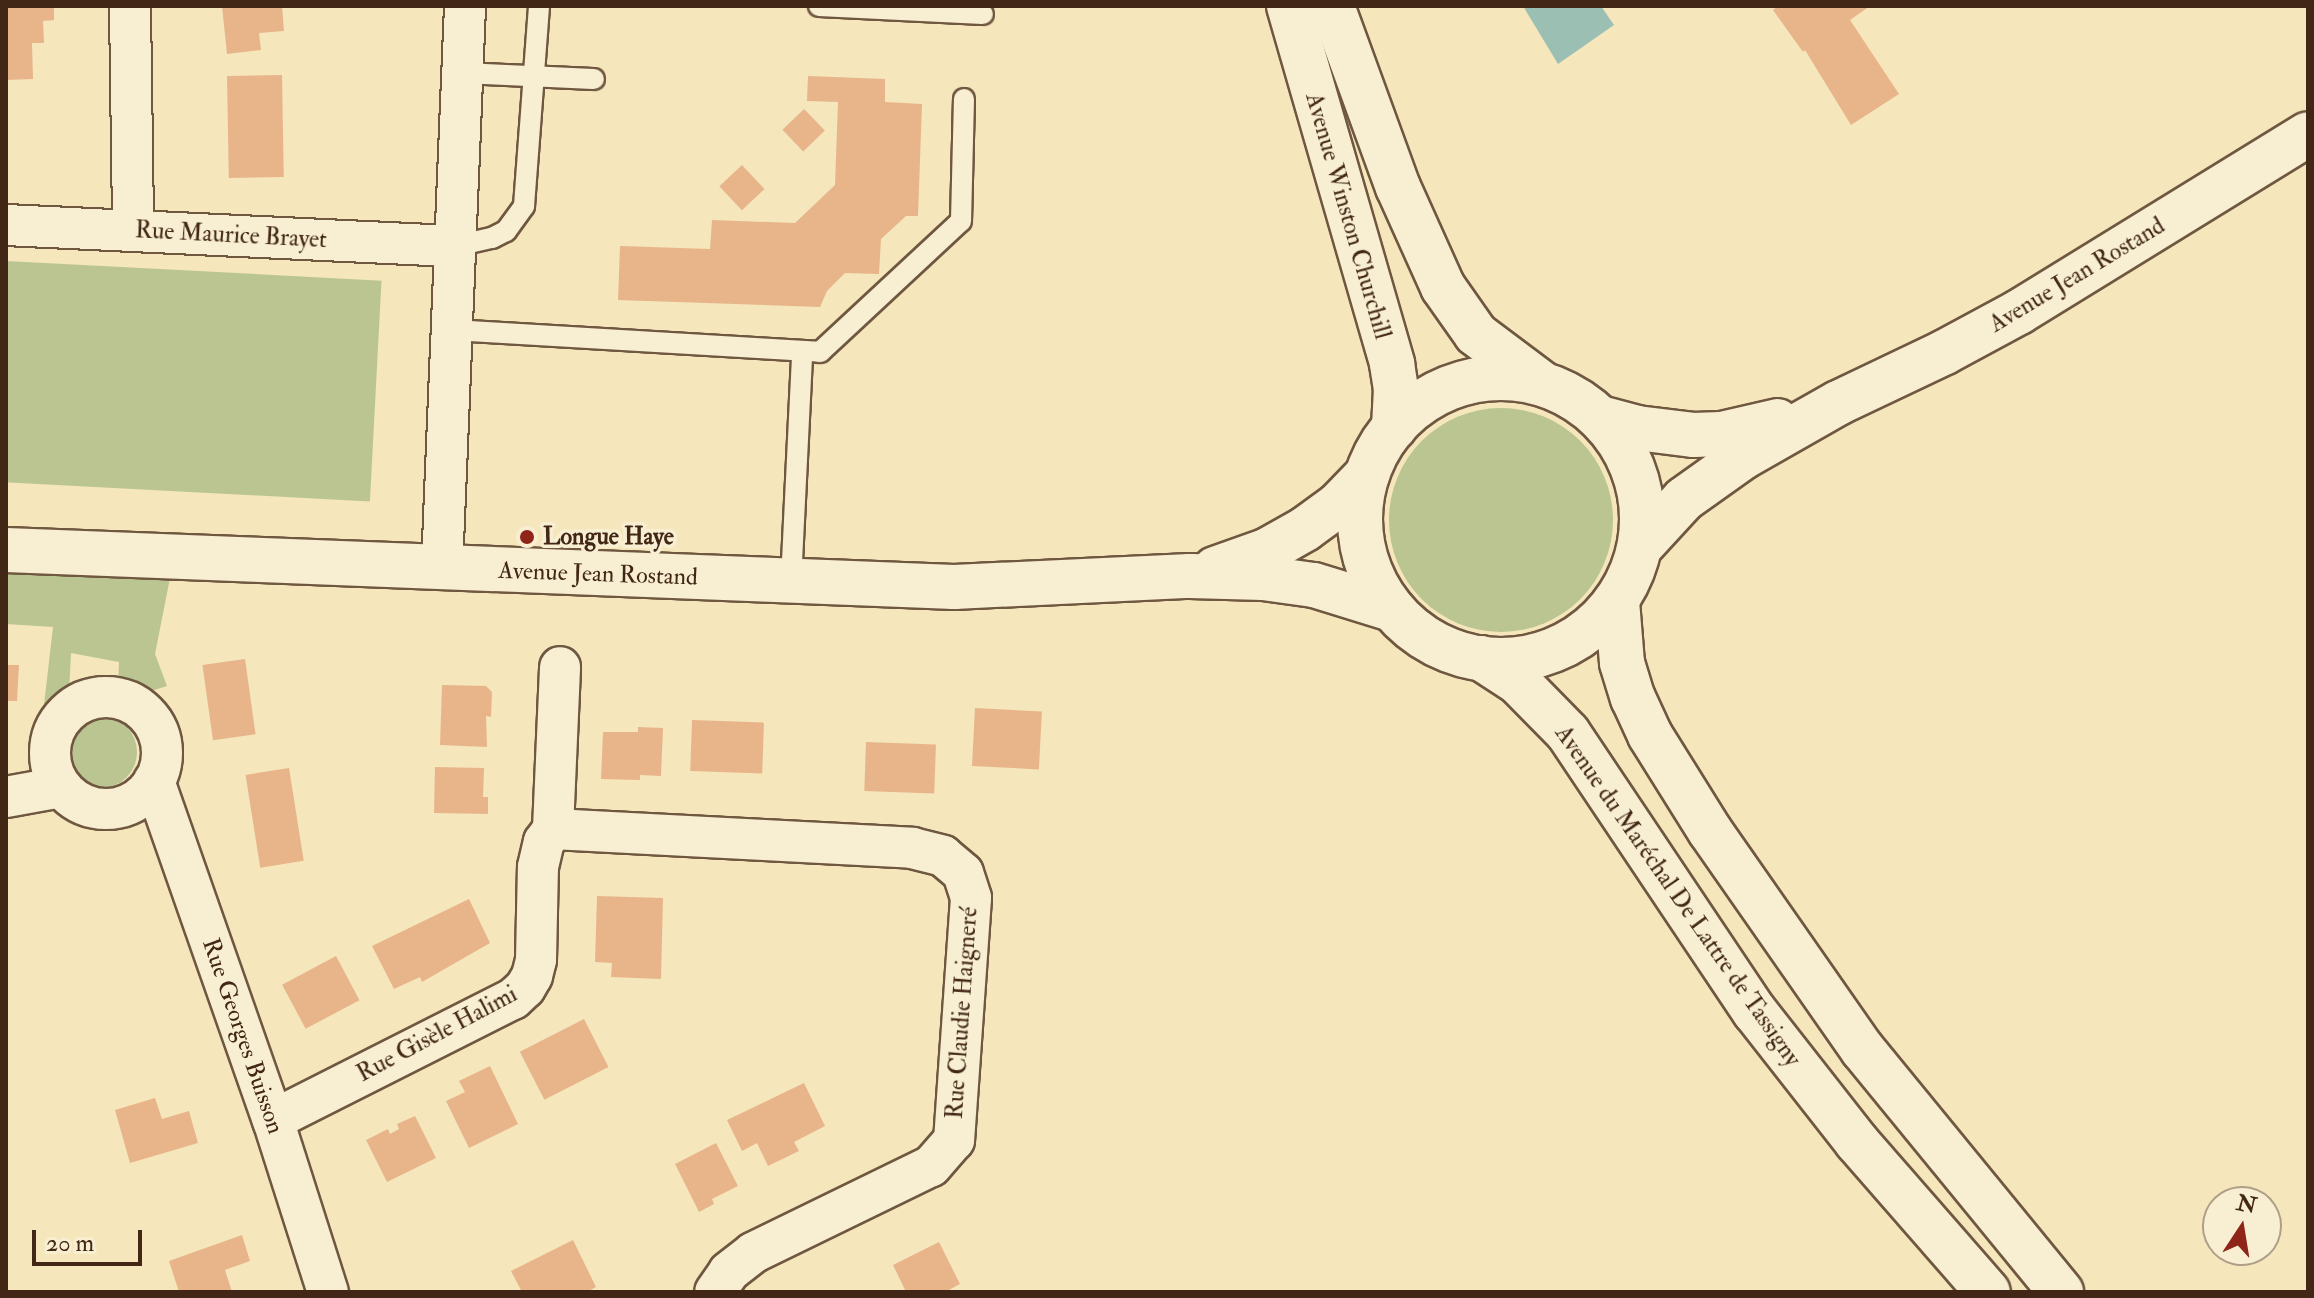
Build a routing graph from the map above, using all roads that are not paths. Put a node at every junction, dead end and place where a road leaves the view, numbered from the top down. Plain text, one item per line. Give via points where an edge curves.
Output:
1 (130, 6) edge
2 (465, 6) edge
3 (539, 6) edge
4 (819, 6) edge
5 (1289, 6) edge
6 (1332, 6) edge
7 (983, 14) dead end
8 (462, 73) junction
9 (535, 77) junction
10 (594, 79) dead end
11 (964, 99) dead end
12 (2308, 134) edge
13 (6, 225) edge
14 (133, 230) junction
15 (456, 246) junction
16 (454, 330) junction
17 (802, 353) junction
18 (1546, 385) junction
19 (1838, 403) junction
20 (1600, 418) junction
21 (1394, 428) junction
22 (1367, 475) junction
23 (1640, 547) junction
24 (6, 550) edge
25 (442, 567) junction
26 (1190, 576) junction
27 (791, 582) junction
28 (1617, 601) junction
29 (1392, 609) junction
30 (1481, 658) junction
31 (560, 667) dead end
32 (154, 781) junction
33 (61, 787) junction
34 (6, 797) edge
35 (553, 829) junction
36 (273, 1120) junction
37 (328, 1292) edge
38 (715, 1292) edge
39 (1988, 1292) edge
40 (2061, 1292) edge

1 - 14 street
2 - 8 street
3 - 9 lane
4 - 7 lane
5 - 21 main road, Avenue Winston Churchill via 1392,364
6 - 18 main road, Avenue Winston Churchill via 1398,187 1443,287 1476,334
8 - 9 lane
8 - 15 street
9 - 10 lane
9 - 15 lane via 524,206 506,231
11 - 17 lane via 961,221 820,352
12 - 19 main road, Avenue Jean Rostand via 2019,312
13 - 14 street, Rue Maurice Brayet
14 - 15 street, Rue Maurice Brayet
15 - 16 street
16 - 17 lane
16 - 25 street
17 - 27 lane
18 - 20 main road
18 - 21 main road via 1508,378 1470,382 1434,395
19 - 20 main road, Avenue Jean Rostand via 1722,434 1675,434
19 - 23 main road, Avenue Jean Rostand via 1699,487
20 - 23 main road via 1617,437 1634,471 1642,509
21 - 22 main road
22 - 26 main road, Avenue Jean Rostand via 1337,506 1287,540
22 - 29 main road via 1361,539 1372,576
23 - 28 main road
24 - 25 main road, Avenue Jean Rostand
25 - 27 main road, Avenue Jean Rostand
26 - 27 main road, Avenue Jean Rostand via 969,587
26 - 29 main road, Avenue Jean Rostand via 1290,580
28 - 30 main road via 1590,629 1557,649 1519,659
28 - 40 main road via 1622,663 1633,698 1710,831 1863,1050
29 - 30 main road via 1432,642
30 - 39 main road, Avenue du Maréchal De Lattre de Tassigny via 1518,682 1568,733 1755,1012 1857,1142
31 - 35 street, Rue Gisèle Halimi
32 - 33 street via 140,797 109,809 88,806
32 - 33 street, Rue Georges Buisson via 162,749 156,728 134,706 105,698 76,706 56,728 50,759
32 - 36 street, Rue Georges Buisson
33 - 34 street
35 - 36 street, Rue Gisèle Halimi via 538,867 536,960 525,988 513,999
35 - 38 street, Rue Claudie Haigneré via 912,848 943,856 963,873 971,898 954,1140 931,1166 753,1253
36 - 37 street, Rue Georges Buisson

